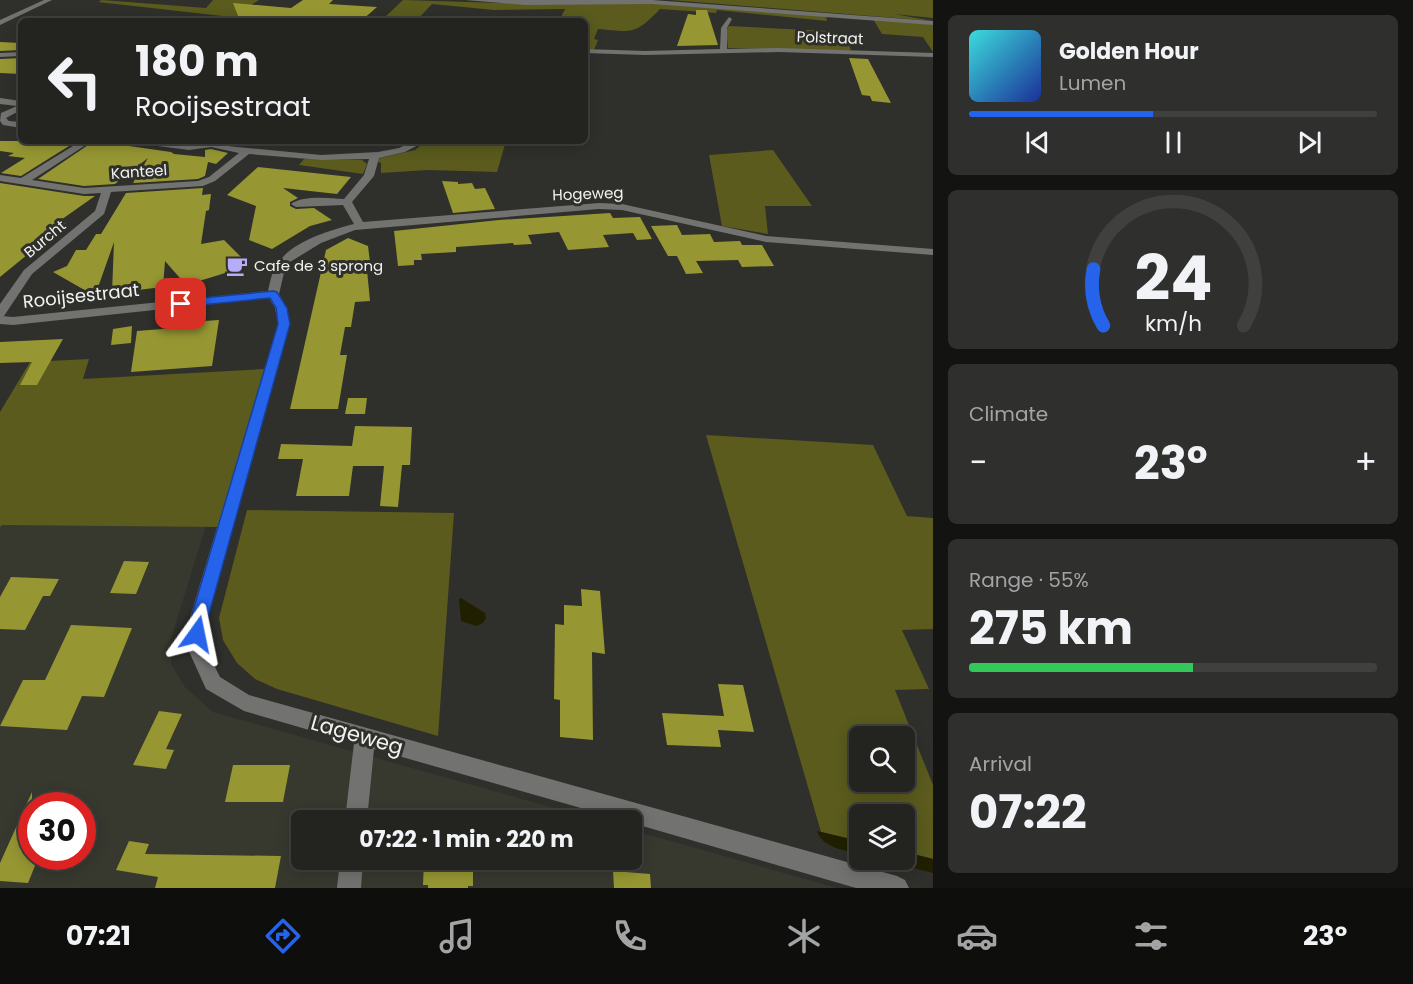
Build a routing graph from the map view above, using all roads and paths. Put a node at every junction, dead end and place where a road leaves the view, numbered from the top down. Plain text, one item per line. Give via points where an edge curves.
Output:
1 (49, 0) edge
2 (468, 0) edge
3 (836, 7) dead end
4 (729, 20) dead end
5 (933, 22) edge
6 (0, 23) edge
7 (588, 51) edge
8 (725, 51) junction
9 (18, 54) edge
10 (0, 55) edge
11 (933, 55) edge
12 (0, 101) edge
13 (18, 104) edge
14 (18, 107) edge
15 (1, 121) edge
16 (18, 124) edge
17 (82, 144) edge
18 (166, 144) edge
19 (208, 144) edge
20 (215, 144) edge
21 (416, 144) edge
22 (246, 152) junction
23 (375, 156) junction
24 (0, 178) edge
25 (24, 181) junction
26 (107, 189) junction
27 (347, 202) junction
28 (296, 204) dead end
29 (360, 226) junction
30 (933, 252) edge
31 (273, 294) junction
32 (0, 313) edge
33 (0, 320) edge
34 (365, 738) junction
35 (357, 810) edge
36 (351, 870) edge
37 (349, 888) edge
38 (897, 888) edge

1 - 6 street
2 - 5 street via 652,2
3 - 5 street via 908,15
4 - 8 street via 723,28
7 - 8 street, Polstraat
8 - 11 street, Polstraat
9 - 10 street
12 - 13 street
14 - 15 street
15 - 16 street
17 - 25 street
18 - 19 street
20 - 22 street
21 - 23 street
22 - 23 street
22 - 26 street, Kanteel via 212,179 199,184
23 - 27 street via 369,176
24 - 25 street, Kanteel
25 - 26 street, Kanteel via 84,191
26 - 32 street, Burcht via 100,212 28,272
27 - 28 street
27 - 29 street
29 - 30 street, Hogeweg via 622,207 766,239
29 - 31 street, Hogeweg via 338,230 296,254 282,265
31 - 33 street, Rooijsestraat
31 - 34 street, Lageweg via 284,324 198,621 196,647 213,683 244,702
34 - 35 street
34 - 38 street, Lageweg
36 - 37 street

